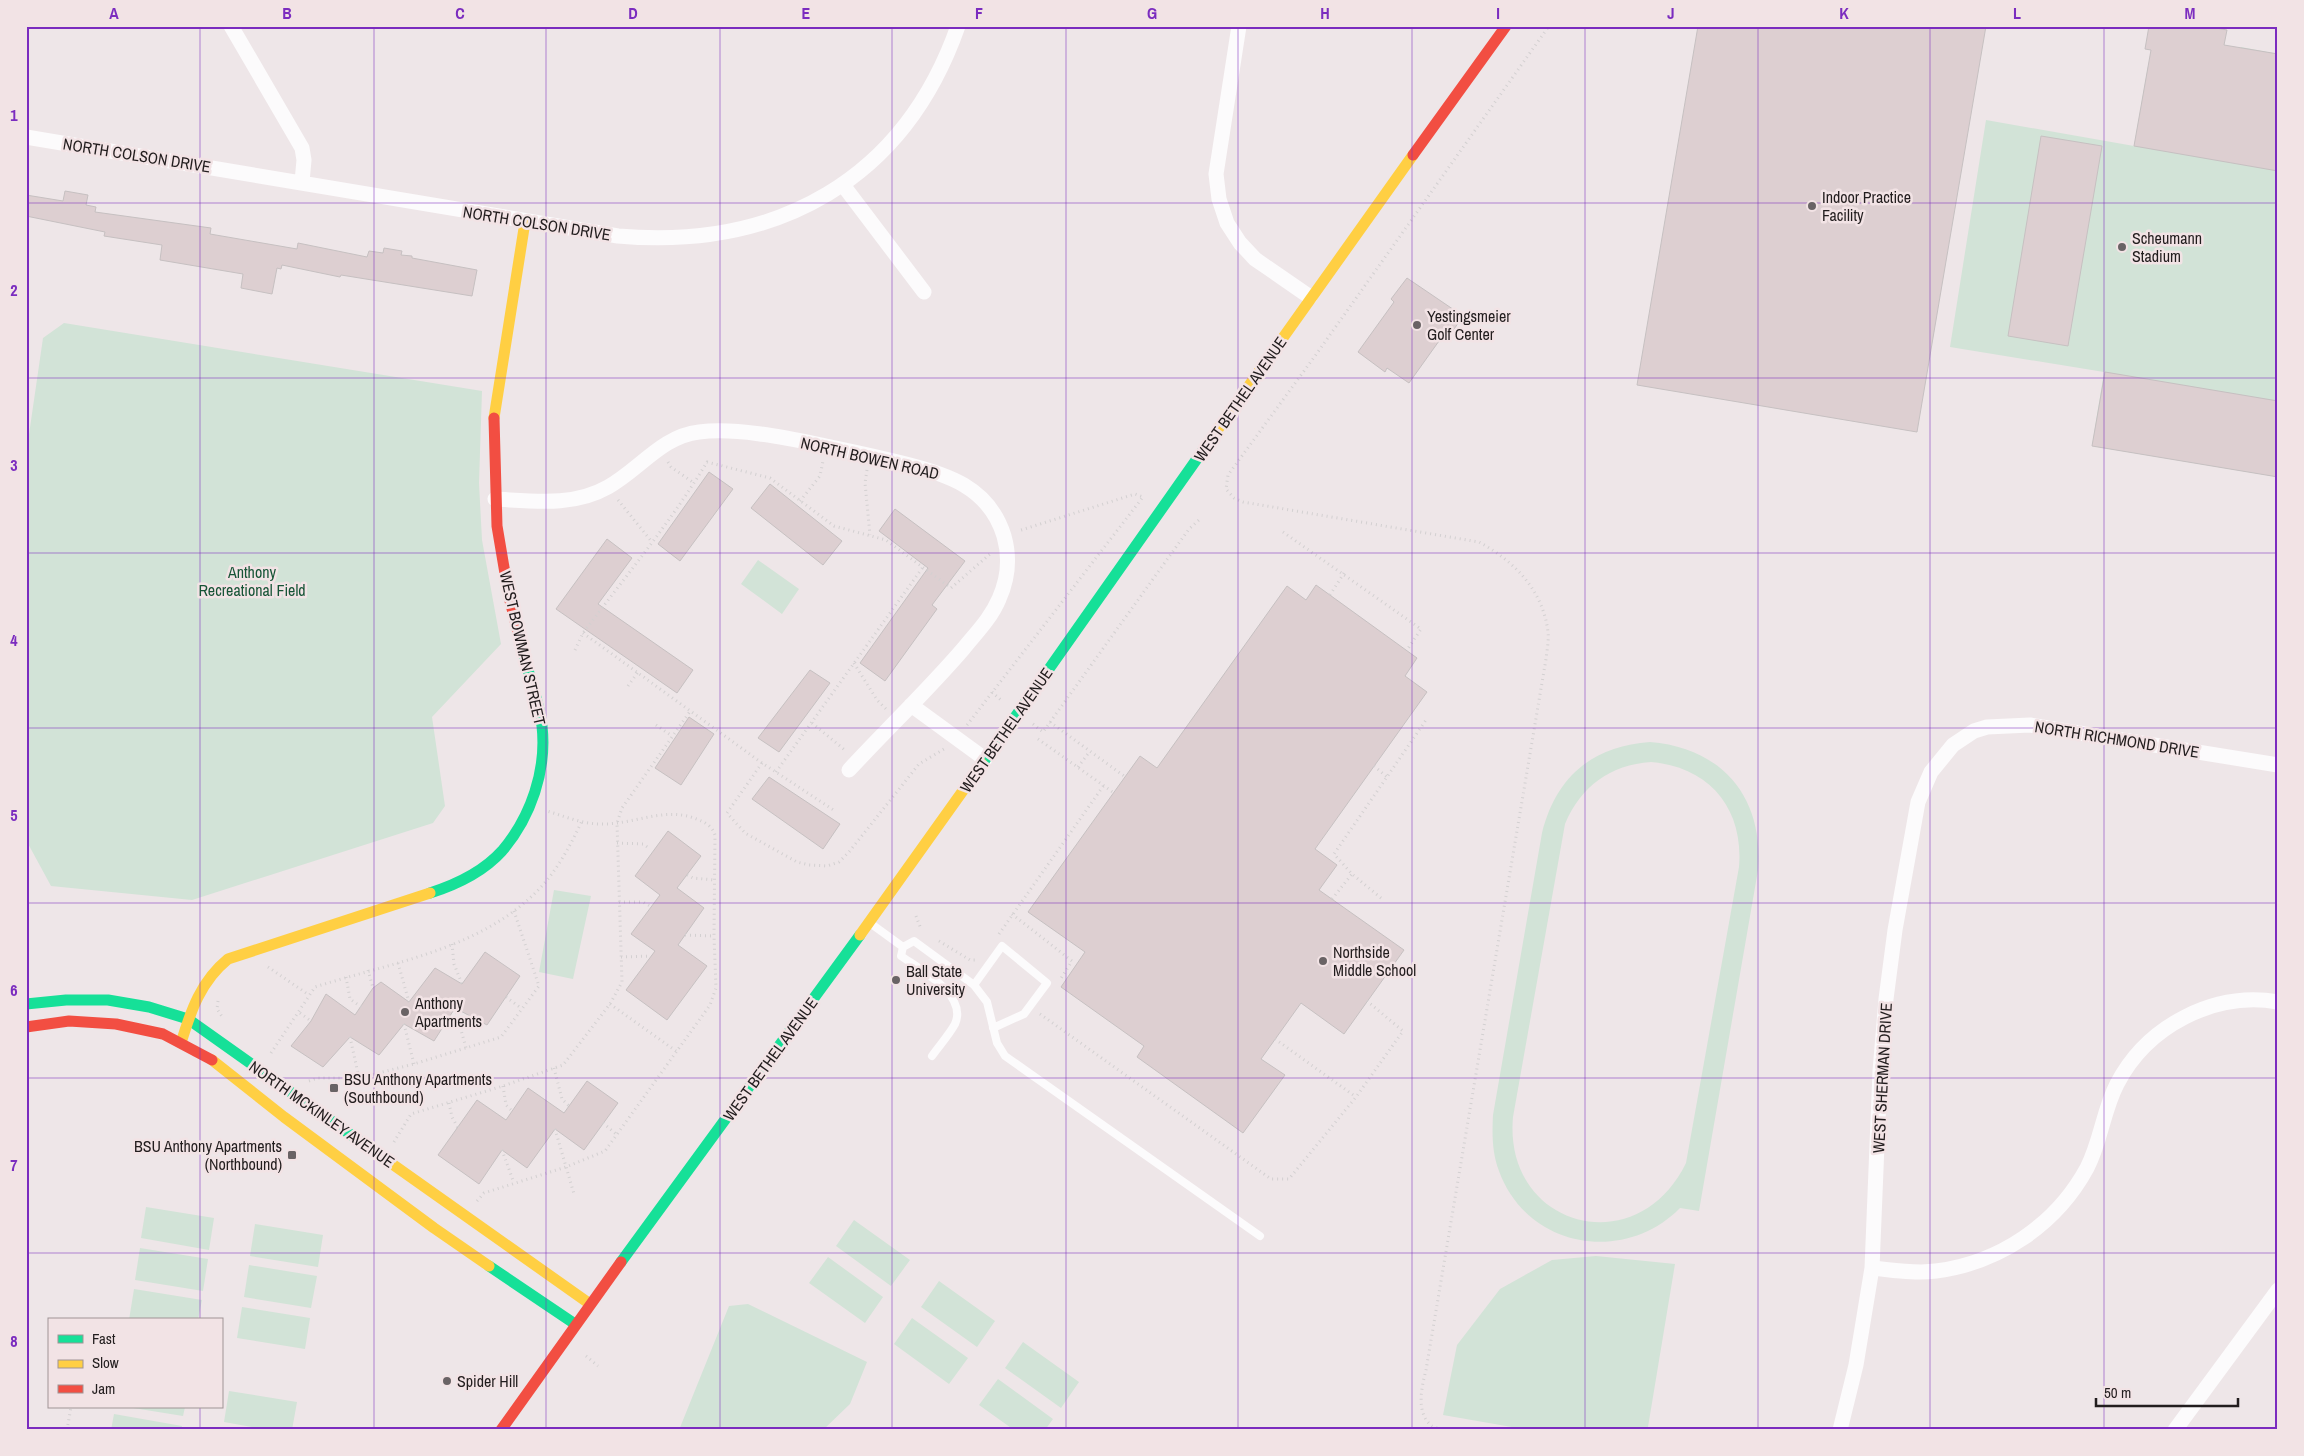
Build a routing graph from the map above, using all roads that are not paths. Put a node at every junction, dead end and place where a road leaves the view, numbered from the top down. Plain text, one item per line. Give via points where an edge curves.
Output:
1 (231, 26) edge
2 (958, 26) edge
3 (1239, 26) edge
4 (1506, 26) edge
5 (26, 137) edge
6 (302, 182) junction
7 (843, 185) junction
8 (525, 222) junction
9 (924, 292) dead end
10 (1310, 297) junction
11 (495, 499) junction
12 (912, 705) junction
13 (1959, 740) joint
14 (985, 759) junction
15 (2278, 764) edge
16 (854, 765) road end
17 (869, 923) junction
18 (903, 947) junction
19 (974, 985) junction
20 (2278, 1002) edge
21 (26, 1004) edge
22 (188, 1019) junction
23 (26, 1027) edge
24 (993, 1028) junction
25 (181, 1043) junction
26 (932, 1056) dead end
27 (1260, 1236) dead end
28 (1872, 1268) junction
29 (2278, 1290) edge
30 (590, 1304) junction
31 (575, 1324) junction
32 (501, 1430) edge
33 (1840, 1430) edge
34 (2175, 1430) edge

1 - 6 street via 302,148
2 - 7 street, NORTH COLSON DRIVE via 945,61 920,105 899,132
3 - 10 street via 1216,174 1218,199 1227,223 1255,259
4 - 10 main road, WEST BETHEL AVENUE
5 - 6 street, NORTH COLSON DRIVE
6 - 8 street, NORTH COLSON DRIVE
7 - 8 street, NORTH COLSON DRIVE via 793,212 753,227 688,238 618,236
7 - 9 street
8 - 11 main road, WEST BOWMAN STREET via 494,412
10 - 14 main road, WEST BETHEL AVENUE
11 - 12 street, NORTH BOWEN ROAD via 560,502 608,488 660,448 686,434 700,432 761,435 827,446 941,473 975,492 993,511 1005,539 1007,571 994,610 946,670
11 - 22 main road, WEST BOWMAN STREET via 509,596 542,726 542,766 530,804 513,836 483,868 450,887 228,959 201,987
12 - 14 street
12 - 16 street, NORTH BOWEN ROAD
13 - 15 street, NORTH RICHMOND DRIVE via 1974,730 1987,727 2030,724
13 - 28 street, WEST SHERMAN DRIVE via 1931,772 1918,802 1896,921 1881,1062
14 - 17 main road, WEST BETHEL AVENUE
17 - 18 lane
17 - 30 main road, WEST BETHEL AVENUE
18 - 19 lane via 914,941
18 - 26 lane via 901,956 951,994 958,1007 955,1023
19 - 24 lane via 987,1002
19 - 24 lane via 1002,946 1047,983 1024,1014
20 - 28 street via 2255,999 2224,1002 2189,1014 2155,1036 2127,1066 2117,1085 2107,1108 2100,1140 2086,1169 2057,1209 2019,1241 1981,1260 1936,1271
21 - 22 main road, NORTH MCKINLEY AVENUE via 78,1000 132,1004 169,1011
22 - 25 main road, WEST BOWMAN STREET
22 - 30 main road, NORTH MCKINLEY AVENUE
23 - 25 main road, NORTH MCKINLEY AVENUE via 69,1021 116,1024 163,1034
24 - 27 lane via 1005,1056
25 - 31 main road, NORTH MCKINLEY AVENUE via 215,1062 434,1228
28 - 33 street, WEST SHERMAN DRIVE via 1858,1356
29 - 34 street
30 - 31 main road, WEST BETHEL AVENUE
31 - 32 main road, WEST BETHEL AVENUE

